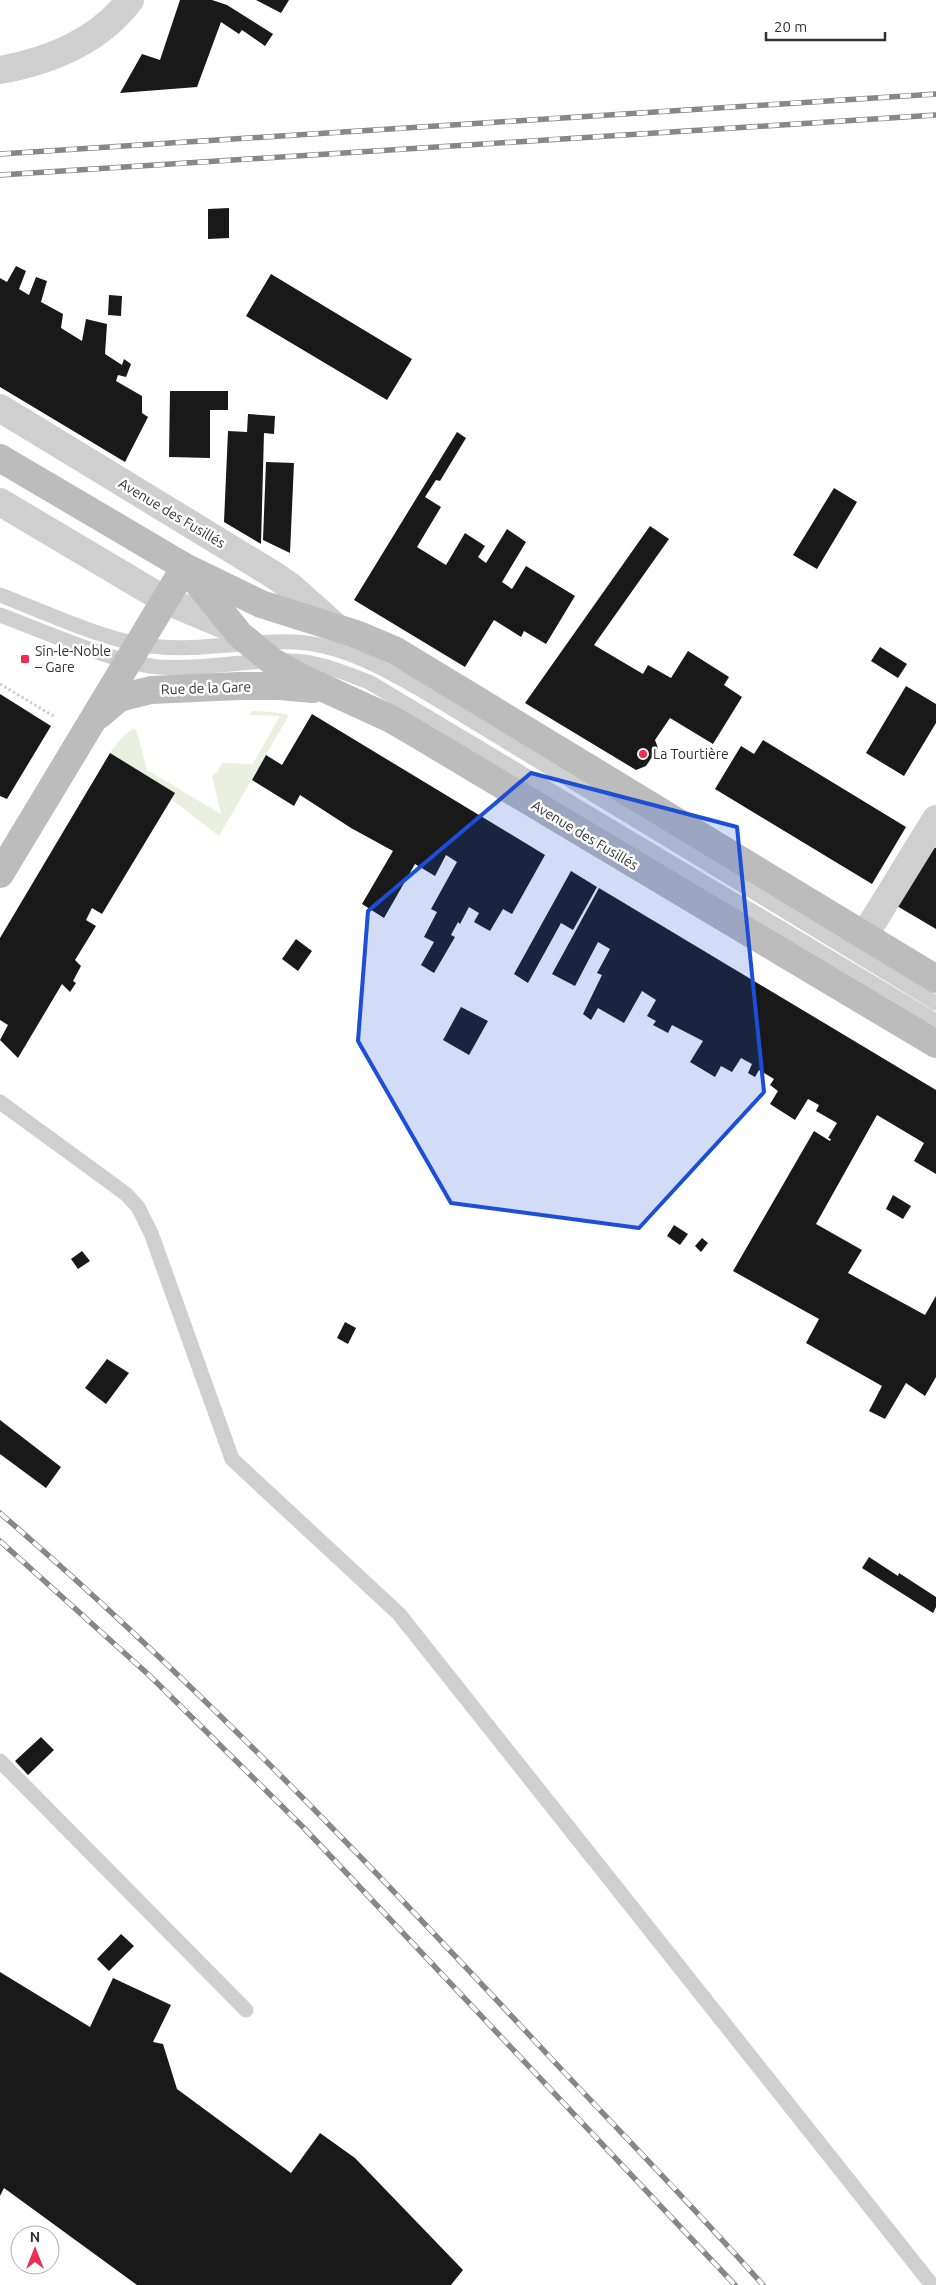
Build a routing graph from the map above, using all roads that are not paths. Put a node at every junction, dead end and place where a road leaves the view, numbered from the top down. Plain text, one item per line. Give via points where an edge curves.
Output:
1 (130, 0) edge
2 (0, 70) edge
3 (0, 408) edge
4 (0, 458) edge
5 (0, 502) edge
6 (185, 567) junction
7 (0, 595) edge
8 (165, 600) junction
9 (0, 615) edge
10 (336, 627) junction
11 (242, 636) junction
12 (133, 652) junction
13 (273, 662) junction
14 (337, 694) junction
15 (75, 724) junction
16 (936, 819) edge
17 (0, 874) edge
18 (864, 936) junction
19 (936, 979) edge
20 (936, 1003) edge
21 (936, 1021) edge
22 (936, 1044) edge
23 (0, 1102) edge
24 (0, 1761) edge
25 (246, 2010) dead end
26 (932, 2285) edge

1 - 2 street via 120,14 81,43 37,61
3 - 10 street, Avenue des Fusillés via 274,575
4 - 6 main road
5 - 8 street, Avenue des Fusillés
6 - 8 main road, Rue de la Gare
6 - 10 main road, Avenue des Fusillés via 261,604
6 - 11 main road, Avenue des Fusillés
7 - 12 lane via 112,637
8 - 11 street, Avenue des Fusillés
8 - 12 main road, Rue de la Gare
9 - 12 lane via 102,653
10 - 18 main road, Avenue des Fusillés via 374,641 413,661
11 - 12 lane via 187,648
11 - 13 main road, Avenue des Fusillés
11 - 20 lane via 324,646 353,655 402,679
12 - 13 lane via 158,666
12 - 15 main road, Rue de la Gare
13 - 14 main road, Avenue des Fusillés
13 - 21 lane via 310,663 336,669 386,691
14 - 15 main road, Rue de la Gare via 280,686 151,690 119,698
14 - 22 main road, Avenue des Fusillés via 391,719
15 - 17 main road, Rue de la Gare
16 - 18 street
18 - 19 main road, Avenue des Fusillés
23 - 26 lane via 126,1194 138,1207 151,1233 232,1459 399,1614
24 - 25 lane

